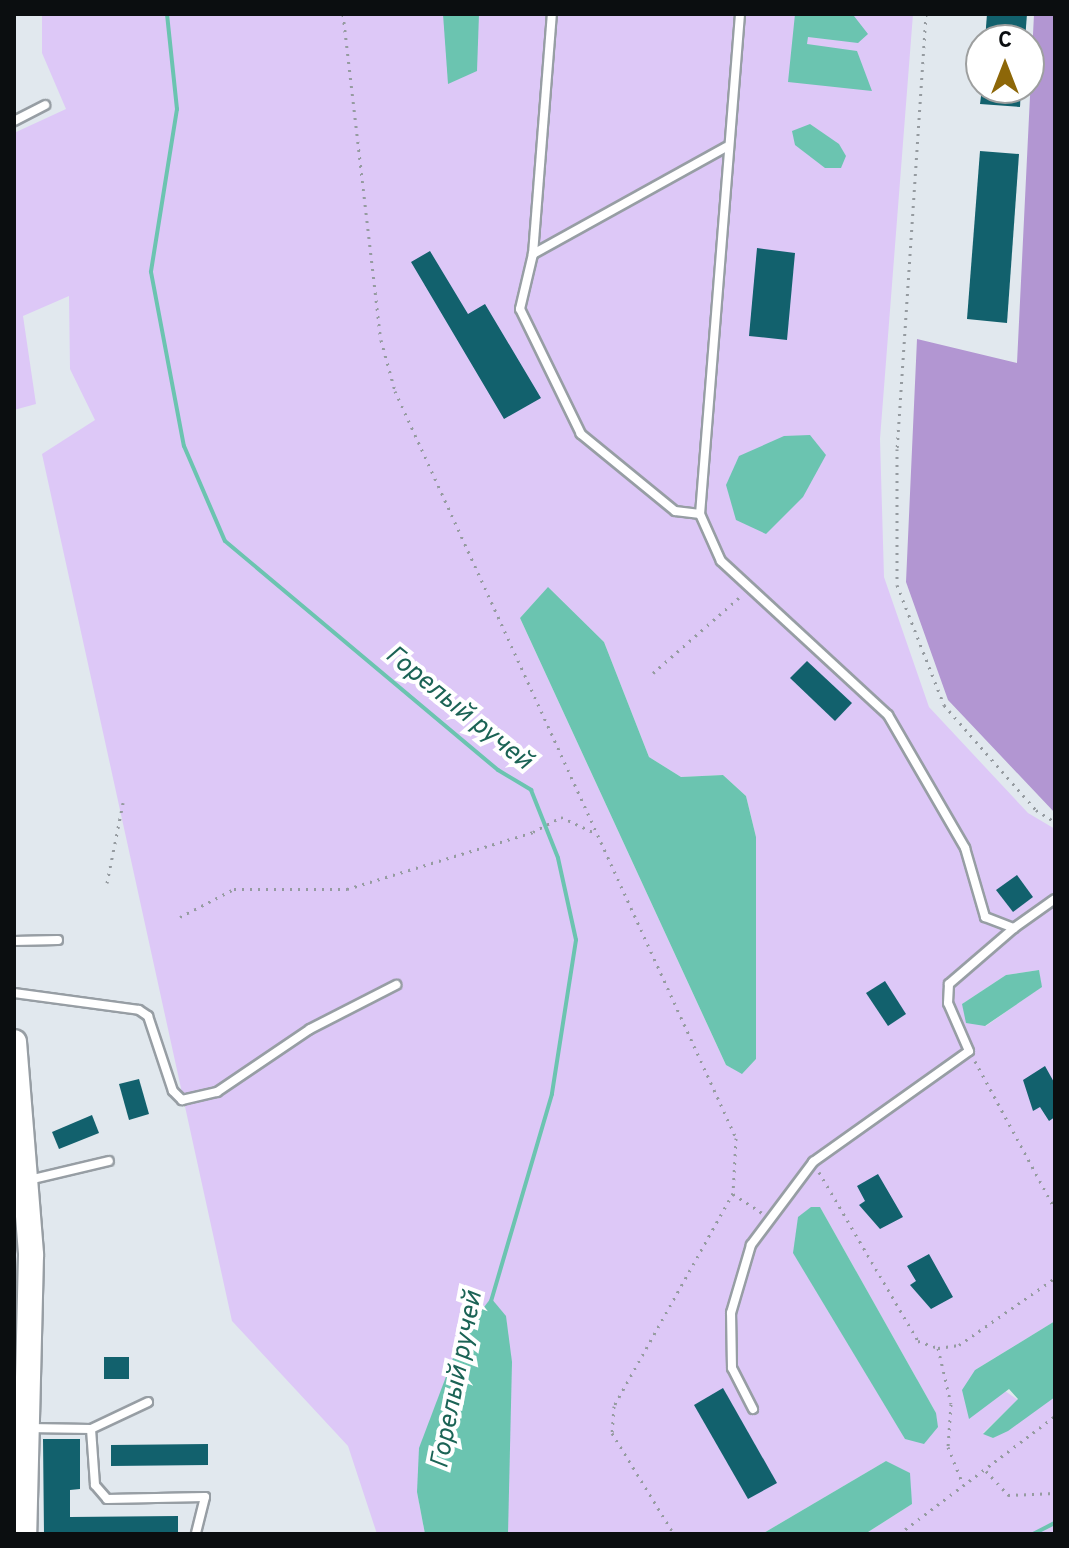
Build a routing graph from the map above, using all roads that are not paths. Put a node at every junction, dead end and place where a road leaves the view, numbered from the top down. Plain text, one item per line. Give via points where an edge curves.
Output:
1 (552, 14) edge
2 (740, 14) edge
3 (45, 105) dead end
4 (14, 121) edge
5 (726, 147) junction
6 (533, 254) junction
7 (700, 514) junction
8 (1055, 899) edge
9 (1014, 928) junction
10 (58, 940) dead end
11 (14, 941) edge
12 (396, 985) dead end
13 (14, 993) edge
14 (15, 1052) edge
15 (109, 1161) dead end
16 (28, 1180) junction
17 (148, 1402) dead end
18 (753, 1409) dead end
19 (27, 1428) junction
20 (91, 1429) junction
21 (24, 1534) edge
22 (196, 1534) edge

1 - 6 lane
2 - 5 lane
3 - 4 lane
5 - 6 lane
5 - 7 lane
6 - 7 lane via 520,309 581,434 675,511
7 - 9 lane via 721,561 888,715 965,848 985,917
8 - 9 lane
9 - 18 lane via 949,984 948,1003 969,1051 813,1162 767,1216 751,1245 731,1313 732,1368
10 - 11 lane
12 - 13 lane via 310,1029 217,1092 182,1100 173,1091 148,1016 139,1010
14 - 16 street
15 - 16 lane
16 - 19 street
17 - 20 lane
19 - 20 lane
19 - 21 street
20 - 22 lane via 95,1485 107,1499 205,1497

